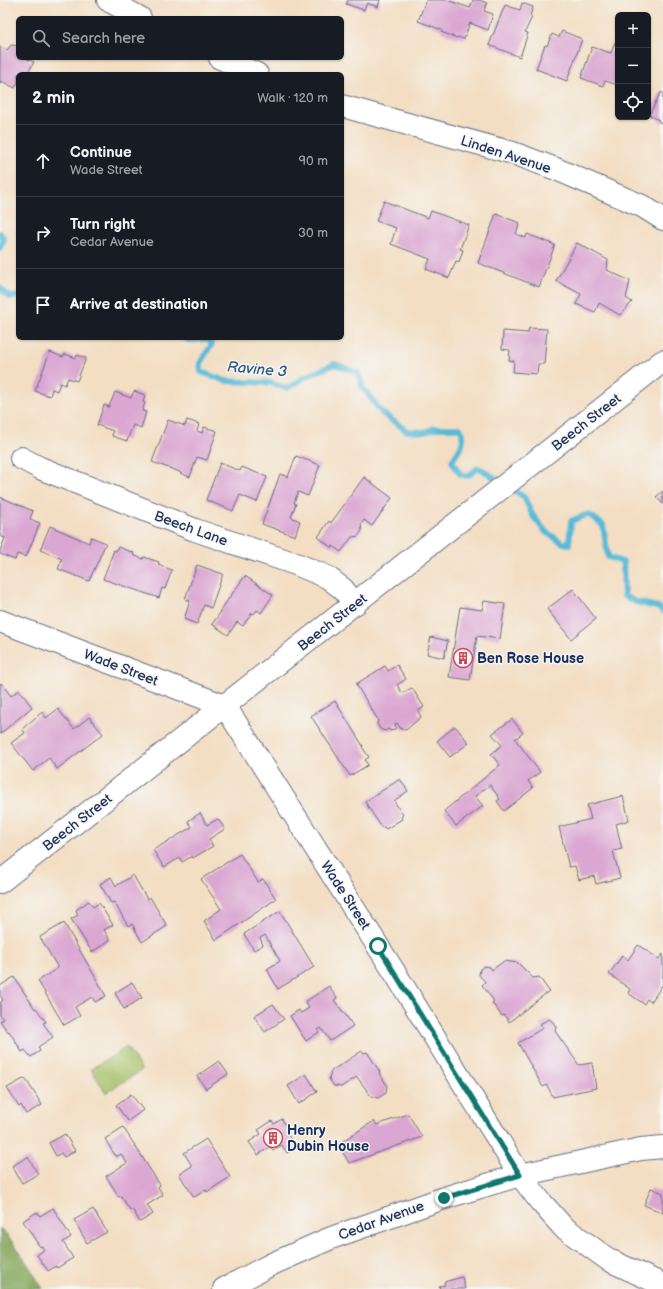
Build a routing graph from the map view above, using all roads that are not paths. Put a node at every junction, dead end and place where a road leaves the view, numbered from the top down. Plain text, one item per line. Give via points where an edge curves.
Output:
1 (108, 0) edge
2 (136, 16) edge
3 (225, 60) edge
4 (252, 72) edge
5 (344, 107) edge
6 (663, 219) edge
7 (663, 362) edge
8 (22, 458) dead end
9 (355, 604) junction
10 (0, 621) edge
11 (225, 706) junction
12 (0, 882) edge
13 (663, 1147) edge
14 (520, 1175) junction
15 (663, 1285) edge
16 (224, 1289) edge

1 - 2 street
3 - 4 street
5 - 6 street, Linden Avenue via 512,153 635,203
7 - 9 street, Beech Street
8 - 9 street, Beech Lane via 40,468 195,530 327,577 343,589
9 - 11 street, Beech Street
10 - 11 street, Wade Street
11 - 12 street, Beech Street
11 - 14 street, Wade Street
13 - 14 street, Cedar Avenue
14 - 15 street, Wade Street via 563,1227 609,1260
14 - 16 street, Cedar Avenue via 444,1198 331,1238

